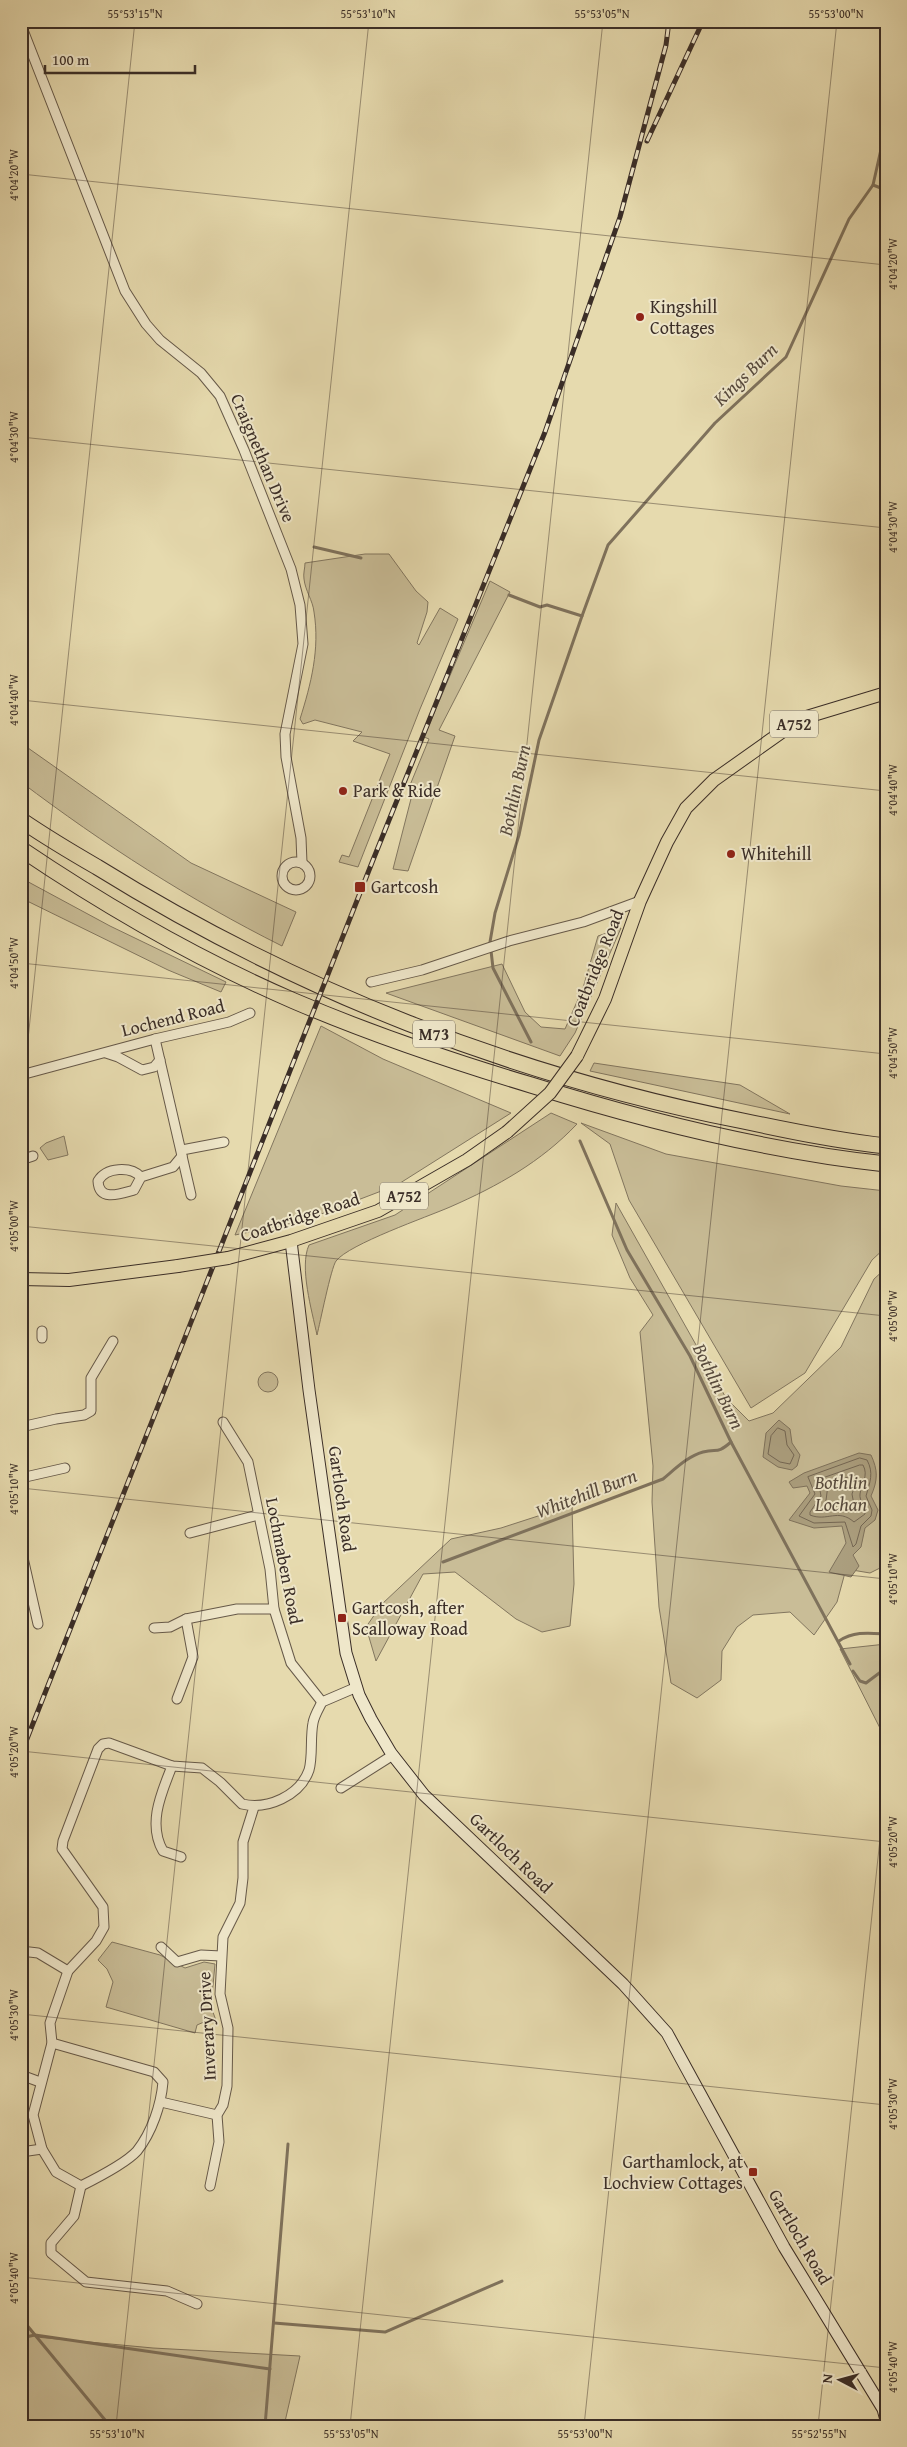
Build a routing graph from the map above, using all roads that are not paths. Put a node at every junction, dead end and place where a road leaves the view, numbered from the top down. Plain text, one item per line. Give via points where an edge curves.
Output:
1 (21, 25) edge
2 (886, 693) edge
3 (21, 809) edge
4 (21, 820) edge
5 (21, 849) edge
6 (21, 855) edge
7 (302, 863) dead end
8 (74, 884) junction
9 (132, 890) junction
10 (640, 900) junction
11 (371, 982) dead end
12 (250, 1012) dead end
13 (155, 1039) junction
14 (104, 1053) junction
15 (160, 1060) junction
16 (21, 1075) edge
17 (224, 1142) dead end
18 (886, 1146) edge
19 (182, 1153) junction
20 (33, 1156) dead end
21 (21, 1160) edge
22 (886, 1164) edge
23 (141, 1177) junction
24 (191, 1195) dead end
25 (291, 1241) junction
26 (21, 1279) edge
27 (113, 1341) dead end
28 (223, 1422) dead end
29 (21, 1427) edge
30 (65, 1468) dead end
31 (21, 1478) edge
32 (258, 1515) junction
33 (190, 1533) dead end
34 (21, 1549) edge
35 (274, 1609) junction
36 (186, 1619) junction
37 (38, 1624) dead end
38 (154, 1628) dead end
39 (357, 1687) junction
40 (177, 1699) dead end
41 (322, 1702) junction
42 (393, 1755) junction
43 (172, 1766) junction
44 (340, 1788) dead end
45 (254, 1807) junction
46 (181, 1857) dead end
47 (161, 1947) dead end
48 (21, 1951) edge
49 (221, 1956) junction
50 (68, 1971) junction
51 (52, 2044) junction
52 (21, 2075) edge
53 (40, 2082) junction
54 (161, 2102) junction
55 (217, 2115) junction
56 (42, 2149) junction
57 (21, 2152) edge
58 (81, 2186) junction
59 (210, 2186) dead end
60 (197, 2304) dead end
61 (886, 2420) edge

1 - 7 street, Craignethan Drive via 125,291 160,340 201,373 220,396 291,569 300,605 303,644 285,734
2 - 10 main road, Coatbridge Road / A752 via 800,720 714,780 686,808
3 - 9 highway
4 - 9 highway, M73
5 - 8 highway, M73
6 - 8 highway
8 - 22 highway, M73 via 178,944 294,1001 422,1049 596,1106 664,1123 798,1151
9 - 18 highway, M73 via 194,926 304,979 418,1028 506,1059 602,1089 678,1108
10 - 11 street, Coatbridge Road via 583,922
10 - 25 main road, Coatbridge Road / A752, bridge via 605,999 577,1056 550,1092 507,1132 467,1160 378,1211
12 - 13 street, Lochend Road via 229,1022
13 - 14 street, Lochend Road
13 - 15 street
14 - 15 street, Lochend Road via 118,1056 142,1070 154,1067
14 - 16 street, Lochend Road
15 - 19 street
17 - 19 street
19 - 23 street via 174,1167
19 - 24 street
20 - 21 street
23 - 23 street via 134,1190 113,1196 99,1188 98,1181 106,1173 128,1168
25 - 26 main road, Coatbridge Road / A752, bridge via 228,1258 178,1266 69,1280
25 - 39 main road, Gartloch Road via 346,1653
27 - 29 street via 100,1356 91,1378 90,1411 84,1415
28 - 32 street, Lochmaben Road via 248,1462
30 - 31 street
32 - 33 street
32 - 35 street, Lochmaben Road via 270,1569
34 - 37 street
35 - 36 street via 237,1608
35 - 41 street, Lochmaben Road via 291,1663
36 - 38 street via 170,1627
36 - 40 street via 192,1657
39 - 41 street
39 - 42 main road, Gartloch Road via 370,1719
41 - 45 street via 313,1721 309,1770 301,1785 275,1803
42 - 44 street
42 - 61 main road, Gartloch Road via 424,1795 623,1984 667,2033 784,2247 883,2409
43 - 45 street via 202,1768 242,1804
43 - 46 street via 157,1806 156,1821 163,1851
43 - 50 street via 109,1743 98,1749 62,1850 103,1907 104,1927 96,1941
45 - 49 street, Inverary Drive via 243,1842 240,1902 223,1937
47 - 49 street via 177,1962 201,1955
48 - 50 street via 38,1952
49 - 55 street, Inverary Drive via 220,1994 228,2028 227,2086
50 - 51 street via 50,2023
51 - 53 street
51 - 54 street via 154,2072 163,2082
52 - 53 street
53 - 56 street via 32,2115
54 - 55 street
54 - 58 street via 136,2151
55 - 59 street, Inverary Drive via 218,2142
56 - 57 street
56 - 58 street via 56,2172
58 - 60 street via 74,2216 51,2243 51,2253 86,2282 168,2291

